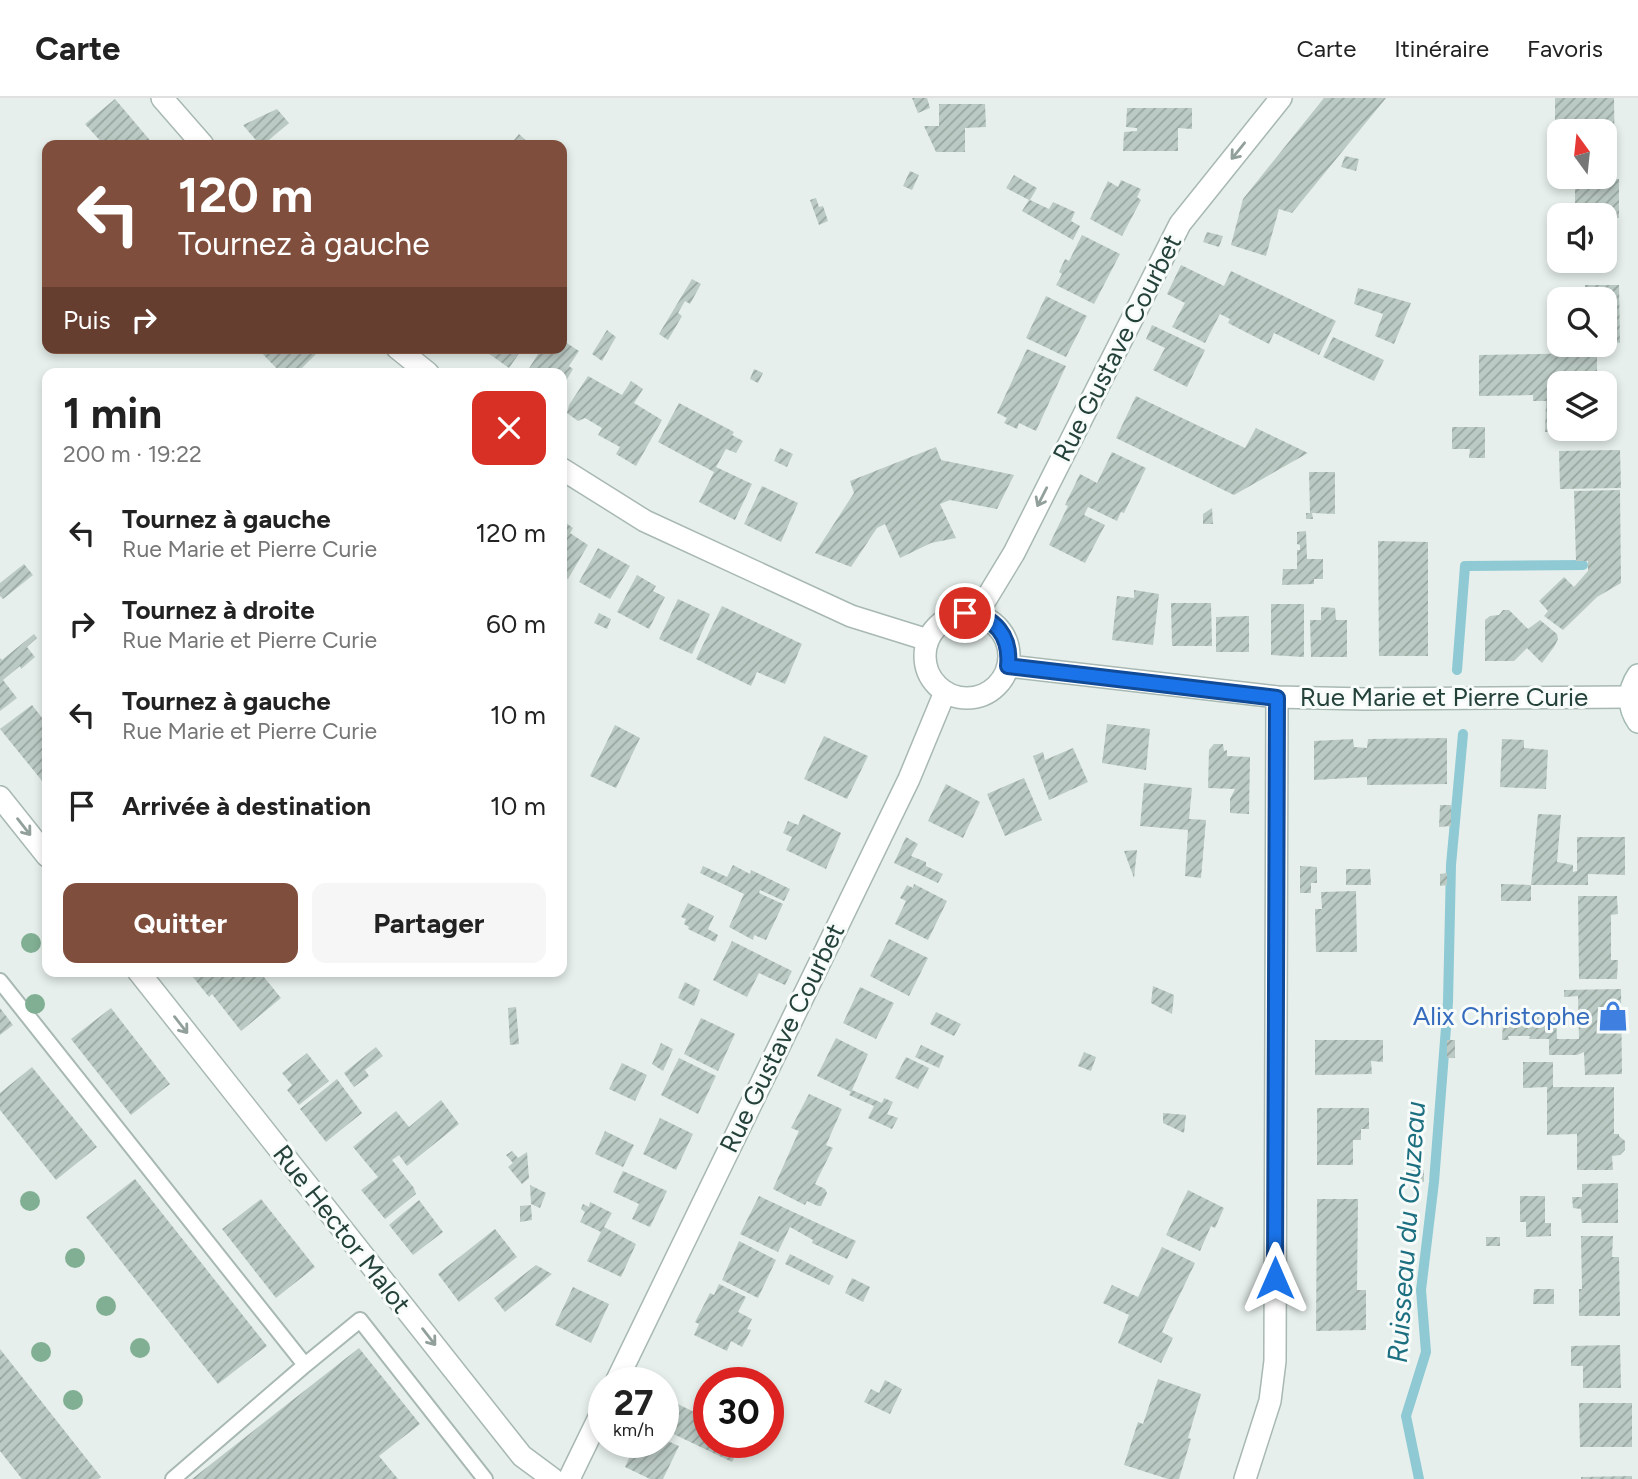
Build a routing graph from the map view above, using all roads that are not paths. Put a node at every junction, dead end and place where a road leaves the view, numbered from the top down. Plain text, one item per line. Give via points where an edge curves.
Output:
1 (162, 98) edge
2 (1280, 98) edge
3 (199, 140) edge
4 (405, 354) edge
5 (423, 368) edge
6 (567, 472) edge
7 (977, 614) junction
8 (928, 640) junction
9 (1008, 666) junction
10 (1638, 675) edge
11 (945, 692) junction
12 (1629, 696) junction
13 (1277, 698) junction
14 (1638, 722) edge
15 (0, 797) edge
16 (42, 850) edge
17 (143, 977) edge
18 (0, 981) edge
19 (305, 1365) junction
20 (622, 1367) edge
21 (588, 1440) edge
22 (173, 1479) edge
23 (485, 1479) edge
24 (553, 1479) edge
25 (569, 1479) edge
26 (1245, 1479) edge

1 - 3 street
2 -> 7 street, Rue Gustave Courbet via 1180,224 1014,554
4 - 5 street
6 - 8 street via 645,521 851,617
7 - 8 street via 943,621
7 - 9 street via 1000,628 1010,652
8 - 11 street via 929,674
9 - 11 street via 995,688 983,695 971,698
9 - 13 street, Rue Marie et Pierre Curie
10 - 12 street
11 - 20 street, Rue Gustave Courbet via 909,779
12 - 13 street, Rue Marie et Pierre Curie
12 - 14 street
13 - 26 street via 1275,1361 1270,1401
15 -> 16 street
17 -> 24 street, Rue Hector Malot via 522,1456
18 - 19 lane
19 - 22 lane
19 - 23 lane via 360,1320
21 - 25 street

